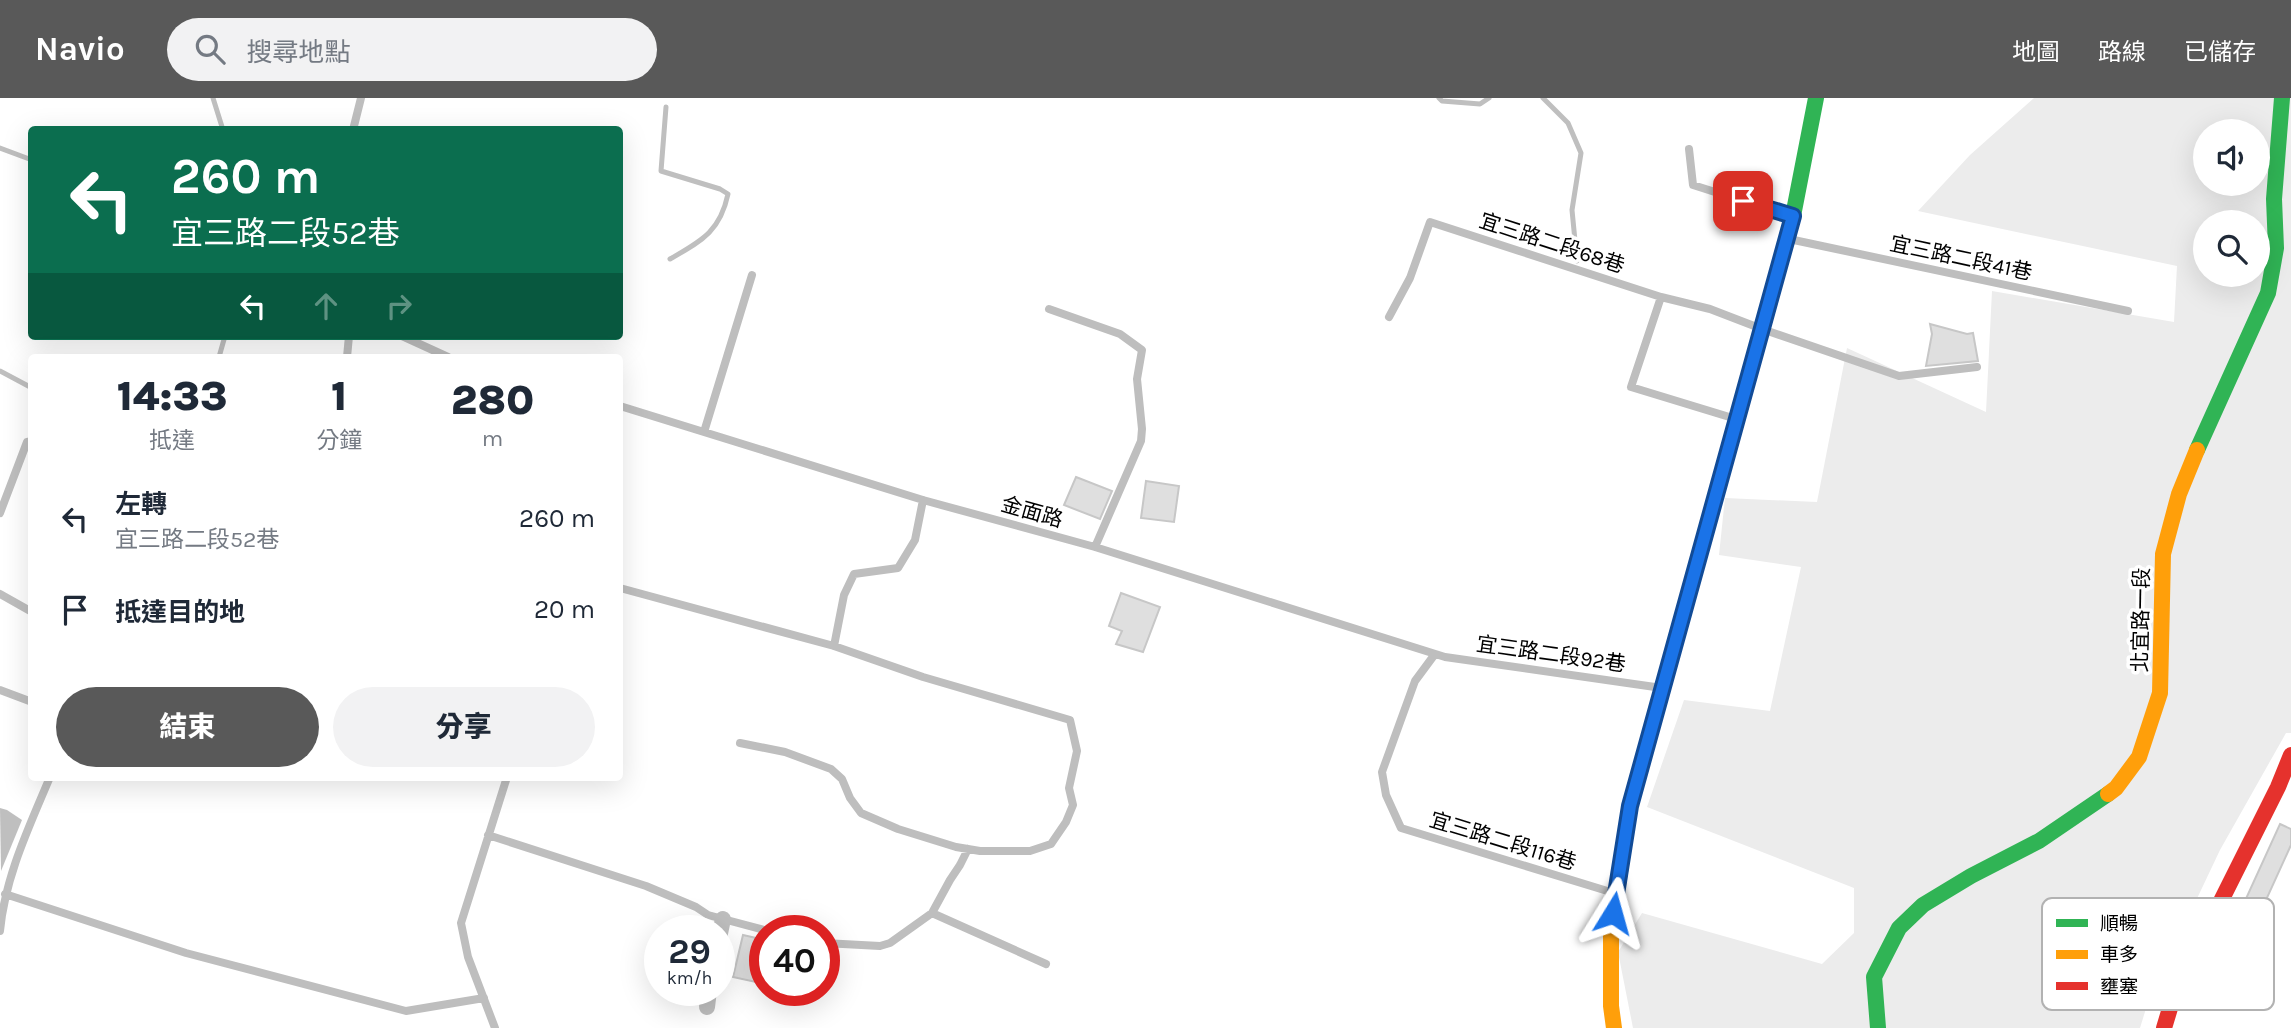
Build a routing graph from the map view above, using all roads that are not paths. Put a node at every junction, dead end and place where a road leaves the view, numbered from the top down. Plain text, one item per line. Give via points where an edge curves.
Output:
1 (361, 98) edge
2 (2282, 98) edge
3 (1814, 99) edge
4 (354, 126) edge
5 (1689, 149) dead end
6 (1793, 216) junction
7 (1786, 239) junction
8 (752, 275) dead end
9 (1661, 297) junction
10 (1049, 309) dead end
11 (2128, 311) dead end
12 (1389, 317) dead end
13 (1762, 330) junction
14 (411, 340) edge
15 (441, 354) edge
16 (1976, 367) dead end
17 (623, 407) edge
18 (1736, 419) junction
19 (704, 432) junction
20 (28, 442) edge
21 (923, 500) junction
22 (0, 513) edge
23 (1095, 547) junction
24 (623, 589) edge
25 (0, 594) edge
26 (28, 610) edge
27 (834, 646) junction
28 (1435, 654) junction
29 (1662, 688) junction
30 (0, 690) edge
31 (28, 700) edge
32 (740, 743) dead end
33 (2291, 755) edge
34 (48, 781) edge
35 (506, 781) edge
36 (488, 835) junction
37 (968, 849) junction
38 (5, 894) junction
39 (1616, 894) junction
40 (2222, 898) edge
41 (932, 913) junction
42 (708, 915) edge
43 (0, 931) edge
44 (840, 944) edge
45 (1046, 964) dead end
46 (484, 998) junction
47 (2169, 1010) edge
48 (495, 1028) edge
49 (1614, 1028) edge
50 (1878, 1028) edge
51 (2164, 1028) edge

1 - 4 lane
2 - 50 main road, 北宜路一段 via 2274,199 2276,248 2268,293 2179,494 2163,554 2160,693 2139,757 2116,788 2082,813 1923,905 1899,929 1874,977
3 - 6 main road
5 - 6 lane via 1692,185
6 - 7 main road
7 - 11 lane, 宜三路二段41巷
7 - 13 main road
8 - 19 lane
9 - 12 lane, 宜三路二段68巷 via 1430,222 1410,278
9 - 13 lane, 宜三路二段68巷 via 1710,309
9 - 18 lane via 1631,387
10 - 23 lane via 1120,334 1142,350 1138,379 1141,441
13 - 16 lane, 宜三路二段68巷 via 1899,376
13 - 18 main road
14 - 15 lane
17 - 19 lane, 金面路
18 - 29 main road
19 - 21 lane, 金面路
20 - 22 lane
21 - 23 lane, 金面路
21 - 27 lane via 915,540 898,568 854,575 844,595
23 - 28 lane, 金面路
24 - 27 lane
25 - 26 lane
27 - 37 lane via 1070,720 1077,751 1069,788 1073,805 1051,844 1030,851
28 - 29 lane, 宜三路二段92巷
28 - 39 lane, 宜三路二段116巷 via 1415,681 1382,772 1386,795 1401,828
29 - 39 main road via 1630,806
30 - 31 lane
32 - 37 lane via 785,752 831,769 861,813
33 - 40 main road
34 - 38 lane
35 - 36 lane
36 - 42 lane via 646,886
36 - 46 lane via 461,923
37 - 41 lane
38 - 43 lane
38 - 46 lane via 186,953 405,1011
39 - 49 main road via 1611,931
41 - 44 lane via 890,943
41 - 45 lane
46 - 48 lane
47 - 51 main road

